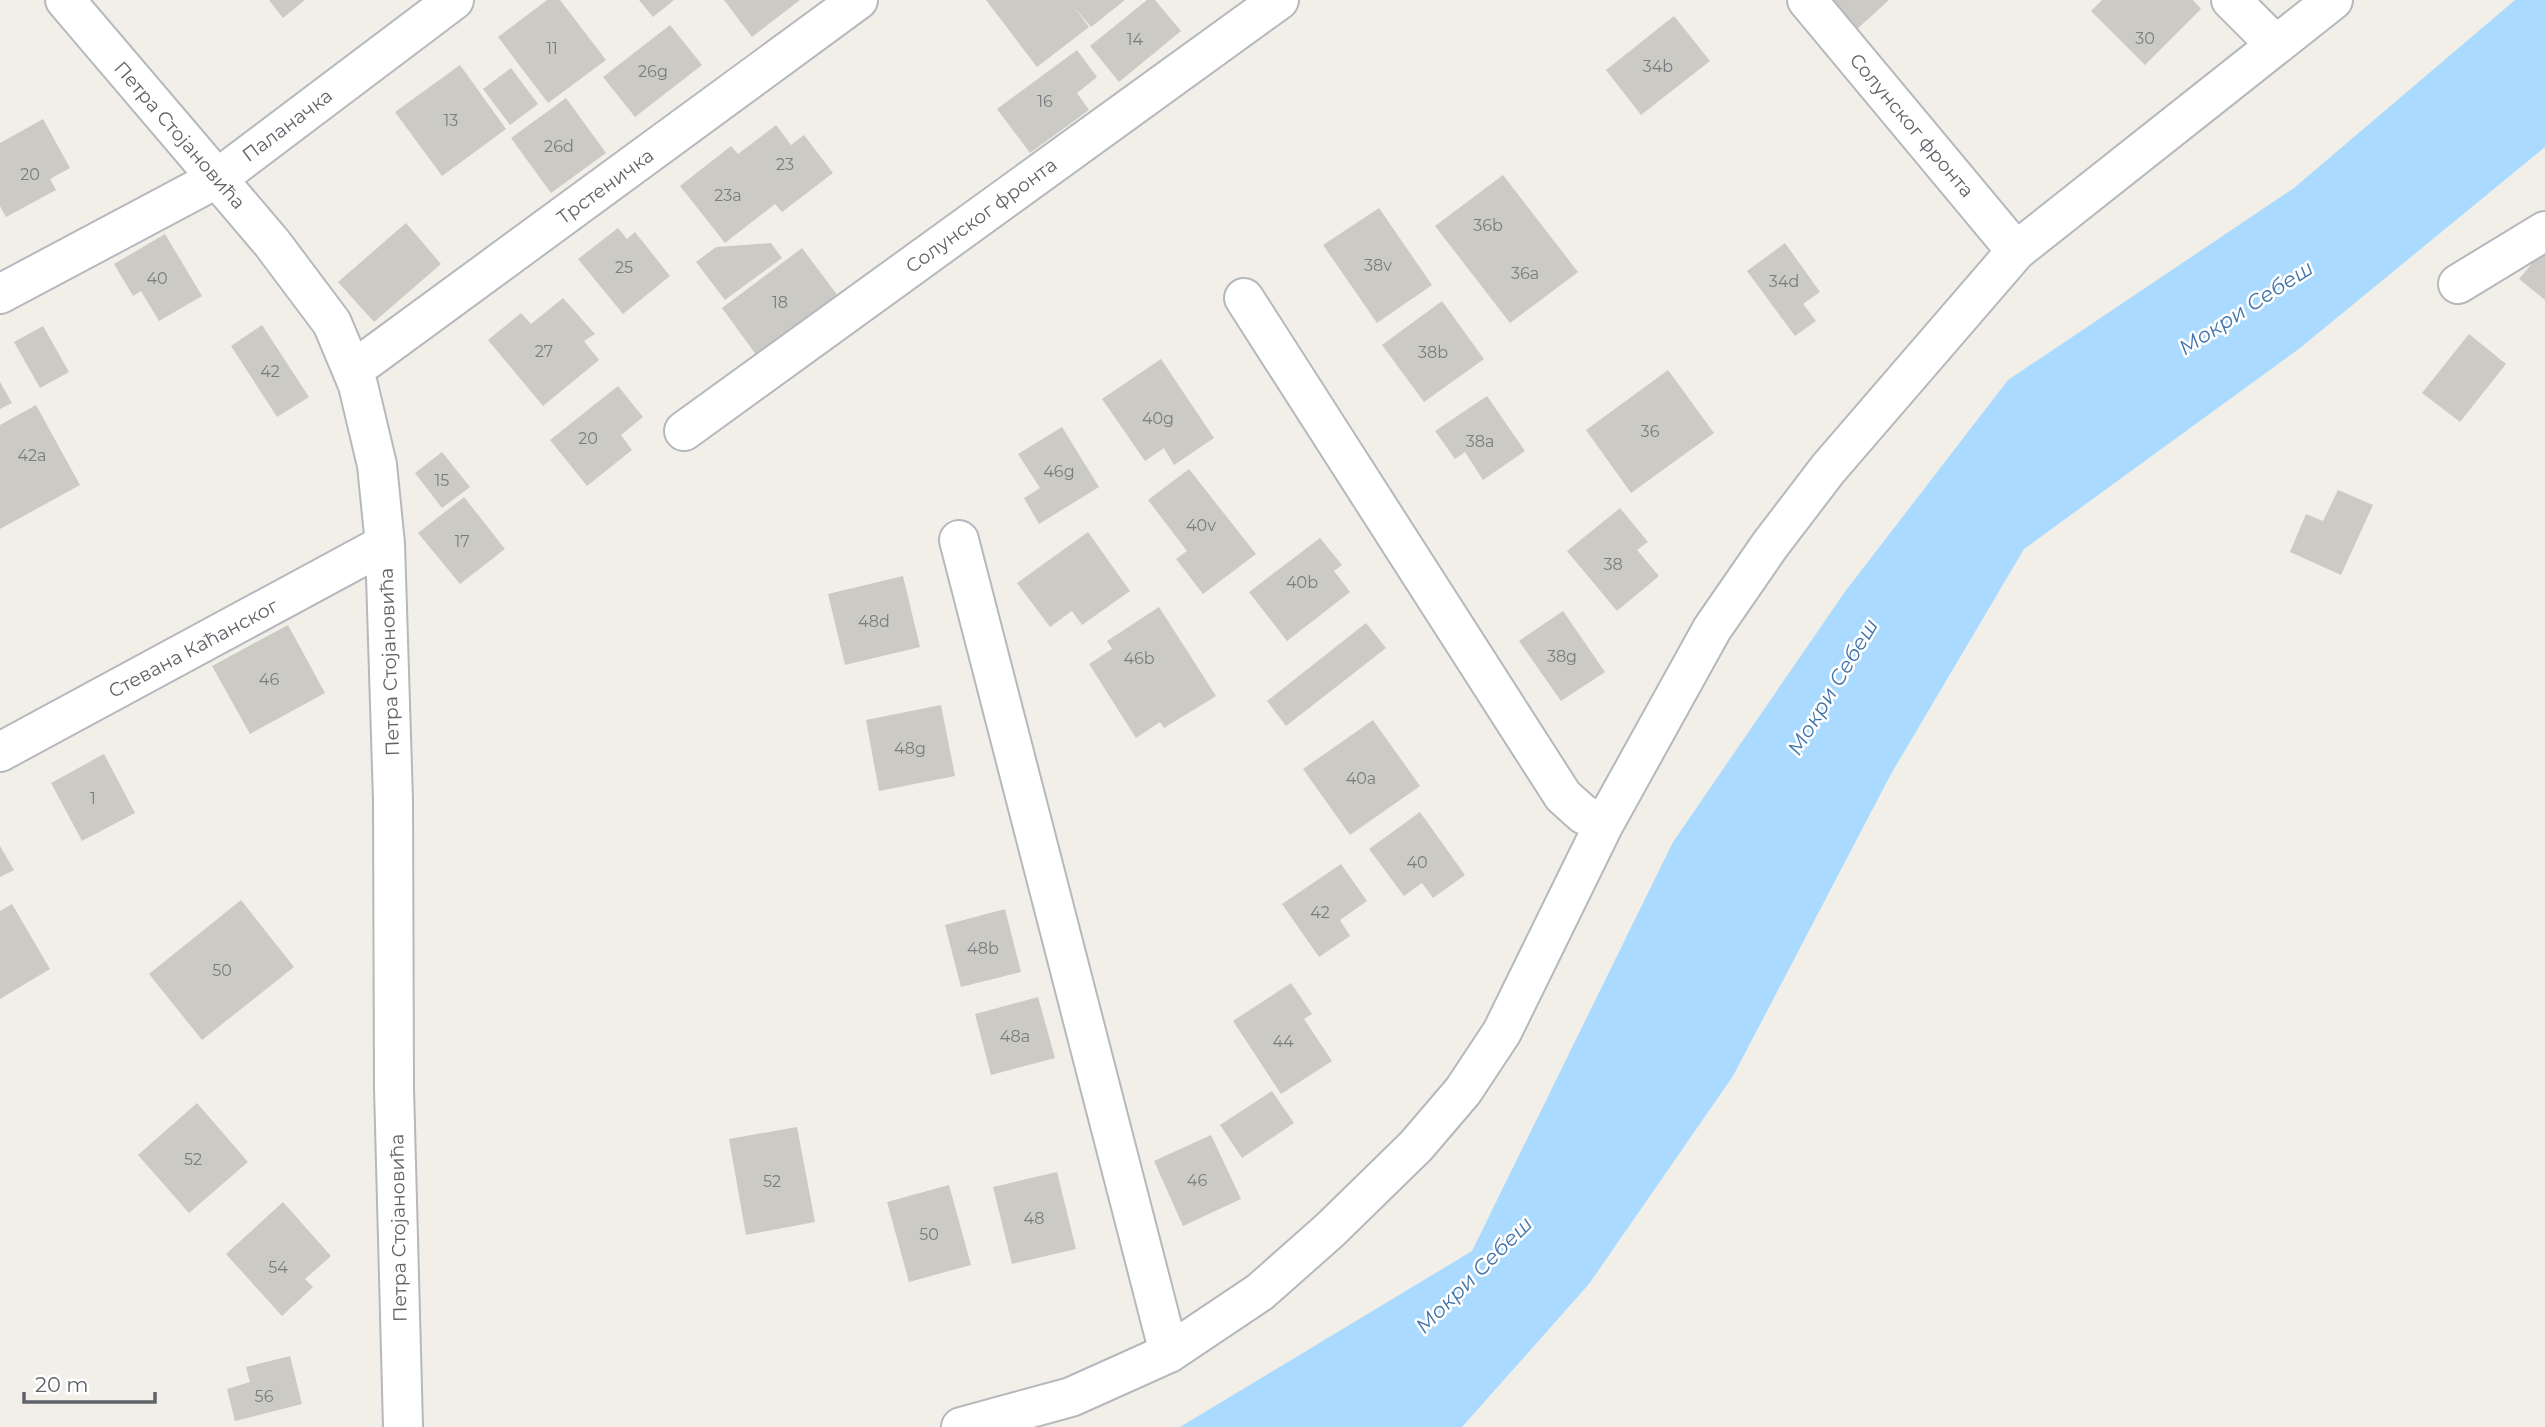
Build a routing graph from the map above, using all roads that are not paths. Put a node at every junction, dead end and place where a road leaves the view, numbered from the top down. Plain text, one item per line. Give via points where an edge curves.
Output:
1 (65, 0) edge
2 (454, 0) edge
3 (858, 0) edge
4 (1279, 0) edge
5 (1807, 0) edge
6 (2231, 0) edge
7 (2333, 0) edge
8 (2276, 44) junction
9 (218, 178) junction
10 (2545, 232) edge
11 (2016, 251) junction
12 (2458, 284) dead end
13 (0, 294) edge
14 (1244, 298) dead end
15 (352, 371) junction
16 (684, 431) dead end
17 (959, 540) dead end
18 (385, 544) junction
19 (0, 752) edge
20 (1604, 824) junction
21 (1169, 1353) junction
22 (403, 1427) edge
23 (961, 1427) edge

1 - 9 street, Петра Стојановића
2 - 9 street, Паланачка
3 - 15 street, Трстеничка
4 - 16 street, Солунског фронта
5 - 11 street, Солунског фронта
6 - 8 street
7 - 8 street
8 - 11 street
9 - 13 street, Паланачка
9 - 15 street, Петра Стојановића via 332,323
10 - 12 street
11 - 20 street via 1828,469 1770,545 1712,629
14 - 20 street via 1563,796 1583,814
15 - 18 street, Петра Стојановића via 377,465
17 - 21 street
18 - 19 street, Стевана Каћанског
18 - 22 street, Петра Стојановића
20 - 21 street via 1502,1032 1463,1091 1416,1146 1330,1230 1252,1298
21 - 23 street via 1071,1396

